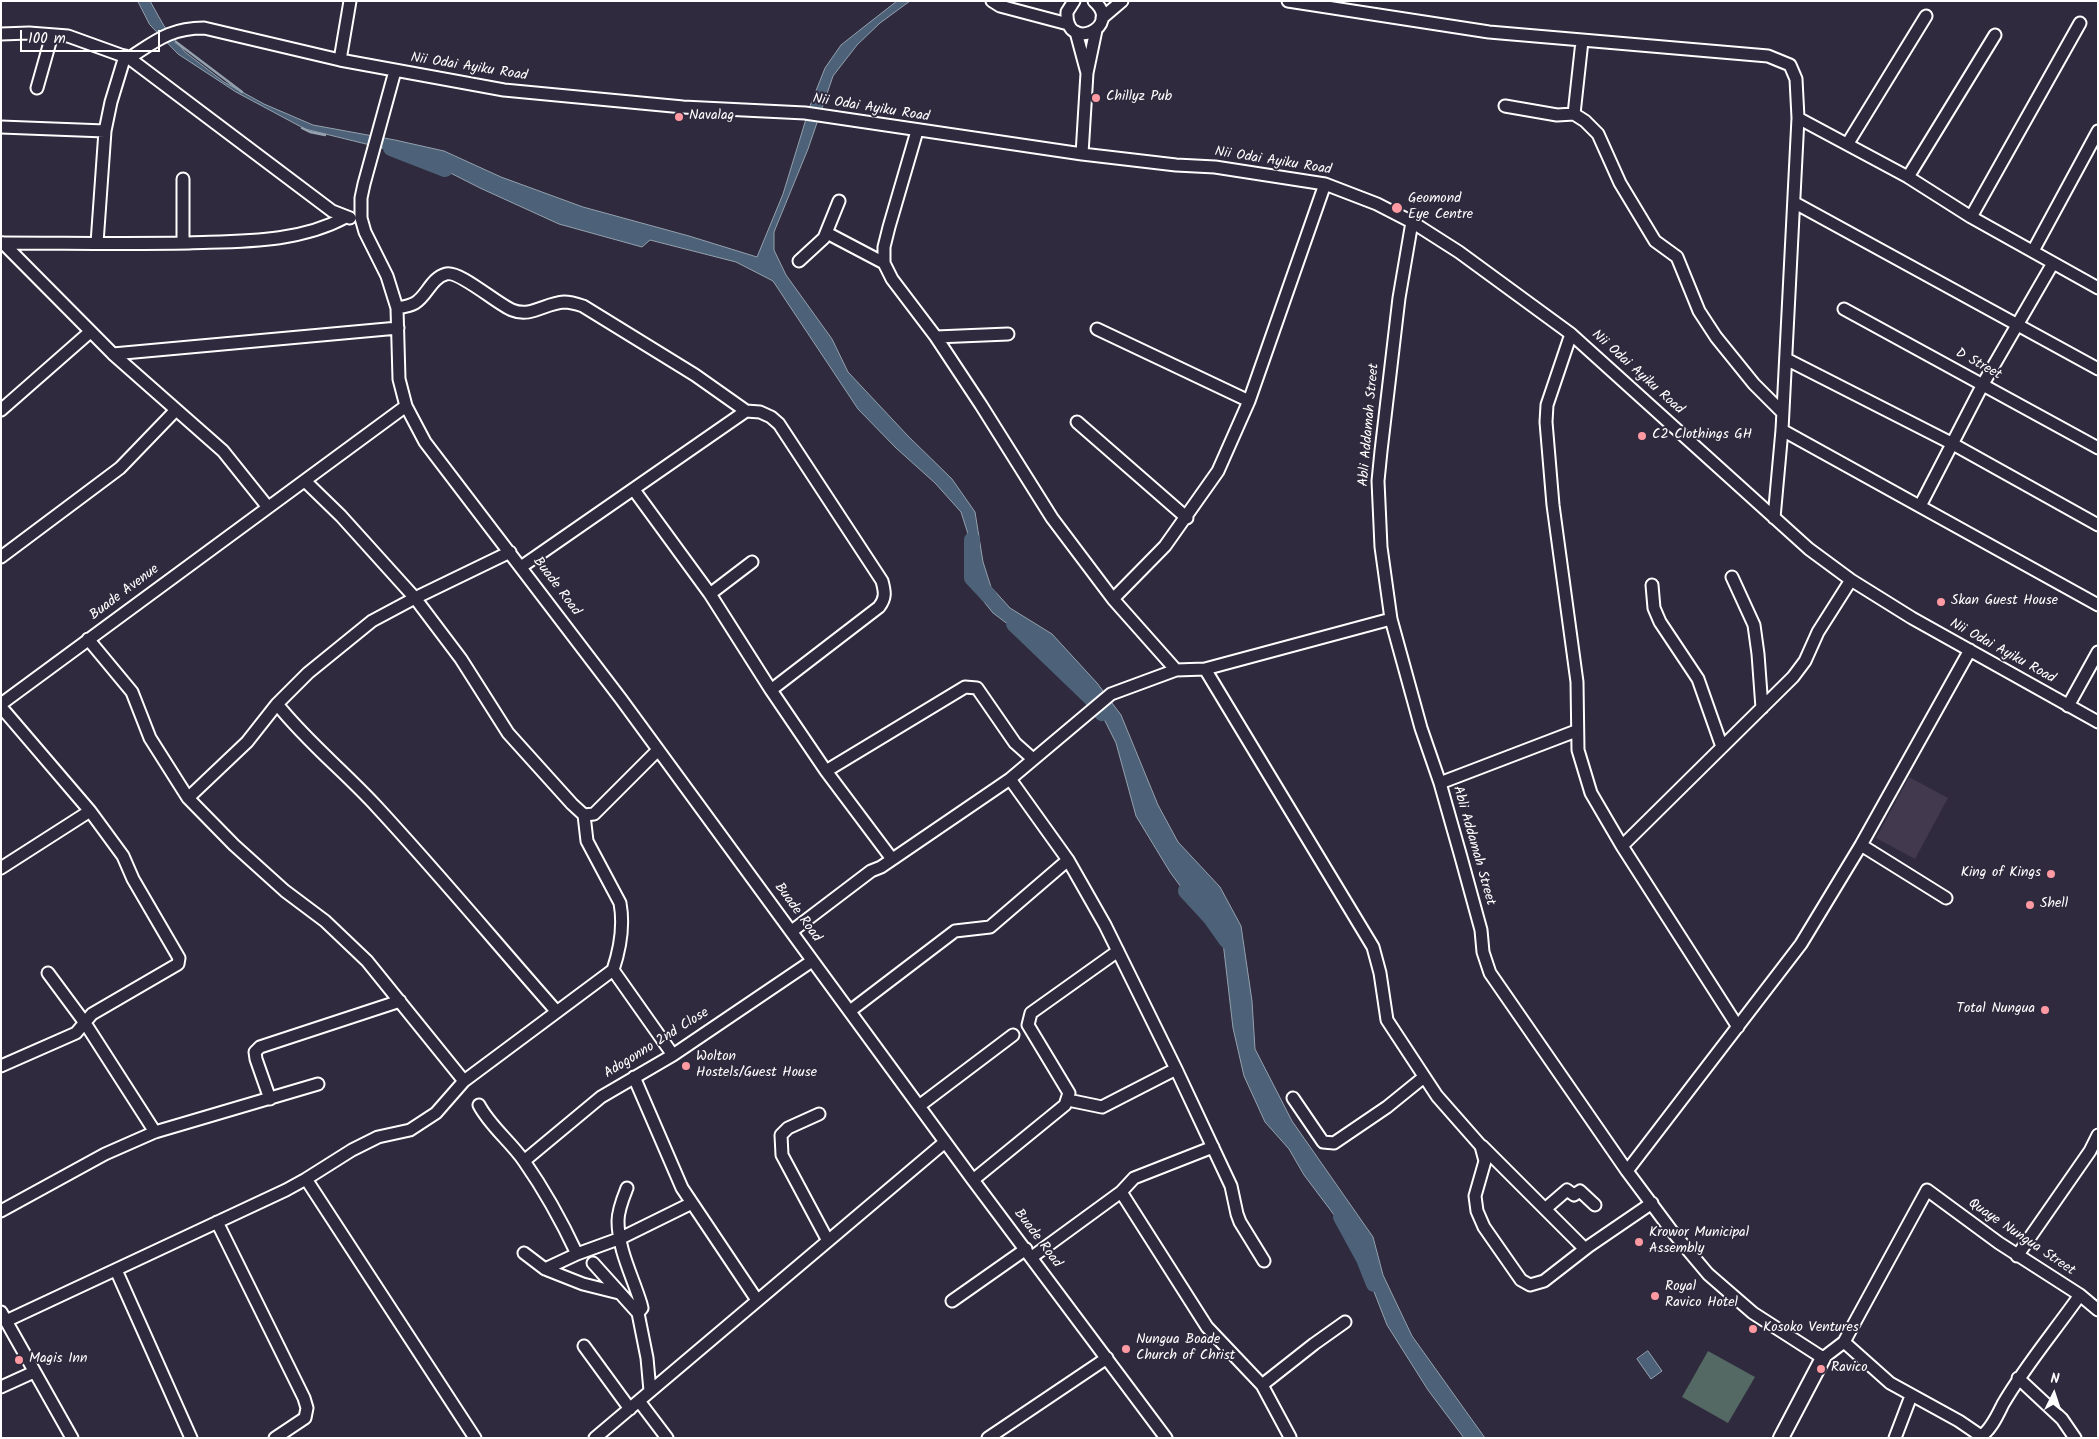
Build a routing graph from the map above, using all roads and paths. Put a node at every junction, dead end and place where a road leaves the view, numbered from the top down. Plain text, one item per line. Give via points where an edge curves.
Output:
1 (350, 1) edge
2 (992, 1) edge
3 (1094, 1) edge
4 (1122, 1) edge
5 (1288, 1) edge
6 (1377, 1) edge
7 (1071, 2) edge
8 (1373, 13) junction
9 (1926, 16) dead end
10 (1102, 18) junction
11 (2080, 23) dead end
12 (1072, 28) junction
13 (1096, 30) junction
14 (1, 34) edge
15 (52, 34) junction
16 (1995, 35) dead end
17 (1582, 40) junction
18 (127, 57) junction
19 (340, 60) junction
20 (395, 71) junction
21 (1087, 73) junction
22 (37, 88) dead end
23 (1506, 106) dead end
24 (1574, 114) junction
25 (1798, 118) junction
26 (1, 127) edge
27 (105, 131) junction
28 (917, 131) junction
29 (2098, 131) edge
30 (1848, 143) junction
31 (1082, 154) junction
32 (1908, 177) junction
33 (183, 179) dead end
34 (1325, 184) junction
35 (839, 201) dead end
36 (1795, 203) junction
37 (1971, 217) junction
38 (346, 218) junction
39 (361, 218) junction
40 (1412, 222) junction
41 (827, 233) junction
42 (2, 243) edge
43 (97, 243) junction
44 (183, 243) junction
45 (2033, 251) junction
46 (799, 261) dead end
47 (884, 263) junction
48 (2053, 263) junction
49 (2096, 283) edge
50 (397, 308) junction
51 (1844, 309) dead end
52 (2017, 323) junction
53 (398, 328) junction
54 (1097, 329) dead end
55 (90, 332) junction
56 (1008, 334) dead end
57 (1571, 334) junction
58 (936, 337) junction
59 (113, 354) junction
60 (1786, 359) junction
61 (2098, 369) edge
62 (1983, 384) junction
63 (1249, 401) junction
64 (406, 406) junction
65 (2, 407) edge
66 (176, 411) junction
67 (746, 411) junction
68 (1782, 412) junction
69 (1078, 422) dead end
70 (1782, 430) junction
71 (1951, 443) junction
72 (2098, 448) edge
73 (305, 481) junction
74 (634, 490) junction
75 (267, 506) junction
76 (1920, 506) junction
77 (1187, 518) junction
78 (1774, 518) junction
79 (2098, 525) edge
80 (510, 552) junction
81 (1, 557) edge
82 (752, 562) dead end
83 (521, 566) junction
84 (1732, 577) dead end
85 (1850, 580) junction
86 (1652, 585) dead end
87 (710, 594) junction
88 (415, 598) junction
89 (1113, 599) junction
90 (2098, 605) edge
91 (1391, 619) junction
92 (88, 639) junction
93 (1970, 650) junction
94 (2098, 652) edge
95 (1204, 669) junction
96 (1176, 670) junction
97 (771, 690) junction
98 (277, 704) junction
99 (1, 705) edge
100 (2068, 706) junction
101 (1762, 708) junction
102 (2098, 722) edge
103 (1576, 731) junction
104 (1722, 747) junction
105 (658, 750) junction
106 (1033, 759) junction
107 (826, 771) junction
108 (1010, 779) junction
109 (1440, 783) junction
110 (188, 798) junction
111 (90, 811) junction
112 (584, 815) junction
113 (1861, 845) junction
114 (1622, 846) junction
115 (892, 860) junction
116 (1068, 860) junction
117 (1, 868) edge
118 (1946, 898) dead end
119 (792, 931) junction
120 (1118, 951) junction
121 (812, 961) junction
122 (614, 970) junction
123 (48, 973) dead end
124 (400, 1001) junction
125 (850, 1011) junction
126 (558, 1012) junction
127 (85, 1023) junction
128 (1738, 1027) junction
129 (1013, 1035) dead end
130 (673, 1055) junction
131 (1, 1066) edge
132 (1176, 1068) junction
133 (634, 1077) junction
134 (1424, 1078) junction
135 (464, 1082) junction
136 (318, 1084) dead end
137 (1293, 1098) dead end
138 (270, 1099) junction
139 (1068, 1100) junction
140 (479, 1105) dead end
141 (919, 1106) junction
142 (819, 1114) dead end
143 (155, 1132) junction
144 (2098, 1135) edge
145 (945, 1142) junction
146 (1481, 1146) junction
147 (1213, 1147) junction
148 (2094, 1153) edge
149 (524, 1160) junction
150 (1627, 1171) junction
151 (306, 1179) junction
152 (973, 1180) junction
153 (627, 1188) dead end
154 (1121, 1192) junction
155 (692, 1203) junction
156 (1652, 1203) junction
157 (1595, 1205) dead end
158 (1545, 1209) junction
159 (1, 1211) edge
160 (216, 1222) junction
161 (620, 1238) junction
162 (828, 1240) junction
163 (1585, 1249) junction
164 (524, 1252) dead end
165 (1029, 1253) junction
166 (577, 1254) junction
167 (2018, 1256) junction
168 (1264, 1261) dead end
169 (593, 1263) dead end
170 (545, 1269) junction
171 (116, 1270) junction
172 (621, 1294) junction
173 (2080, 1296) junction
174 (757, 1300) junction
175 (952, 1302) dead end
176 (2098, 1310) edge
177 (638, 1313) junction
178 (4, 1316) edge
179 (1345, 1322) dead end
180 (1844, 1342) junction
181 (584, 1346) dead end
182 (1107, 1358) junction
183 (1823, 1358) junction
184 (34, 1372) junction
185 (2018, 1378) junction
186 (1262, 1385) junction
187 (1, 1388) edge
188 (650, 1392) junction
189 (1912, 1396) junction
190 (634, 1405) junction
191 (1290, 1437) edge
192 (1981, 1437) edge
193 (72, 1438) edge
194 (191, 1438) edge
195 (276, 1438) edge
196 (475, 1438) edge
197 (594, 1438) edge
198 (667, 1438) edge
199 (988, 1438) edge
200 (1166, 1438) edge
201 (1781, 1438) edge
202 (1895, 1438) edge
203 (2075, 1438) edge

1 - 19 street
2 - 12 street
3 - 10 street via 1102,11
4 - 10 street
5 - 8 street
6 - 8 street
7 - 12 street via 1067,12
8 - 17 street via 1489,32
9 - 30 street
10 - 13 street
11 - 37 street
12 - 13 street via 1086,34
12 - 21 street
13 - 21 street
14 - 15 street
15 - 18 street via 68,36
15 - 22 street
16 - 32 street
17 - 24 street
17 - 25 street via 1768,56 1790,65 1796,79
18 - 19 street, Nii Odai Ayiku Road via 174,31 204,28
18 - 27 street via 111,102
18 - 38 street via 332,211
19 - 20 street, Nii Odai Ayiku Road
20 - 28 street, Nii Odai Ayiku Road via 504,90 684,107 805,114
20 - 39 street, Nii Odai Ayiku Road via 361,198
21 - 31 street
23 - 24 street via 1557,115
24 - 68 street via 1598,134 1620,183 1655,241 1677,257 1699,311 1716,337 1754,384
25 - 30 street
25 - 36 street
26 - 27 street
27 - 43 street
28 - 31 street, Nii Odai Ayiku Road
28 - 47 street via 884,247
29 - 45 street
30 - 32 street
31 - 34 street, Nii Odai Ayiku Road via 1176,166 1215,167
32 - 37 street
33 - 44 street
34 - 40 street, Nii Odai Ayiku Road
34 - 63 street
35 - 41 street
36 - 52 street
36 - 60 street
37 - 45 street
38 - 39 street
38 - 44 street via 304,234 274,239
39 - 50 street, Buade Road via 387,276
40 - 57 street, Nii Odai Ayiku Road via 1459,252
40 - 91 street, Abli Addamah Street via 1399,298 1378,481 1381,547
41 - 46 street
41 - 47 street
42 - 43 street
42 - 55 street
43 - 44 street
45 - 48 street
47 - 58 street via 892,279
48 - 49 street
48 - 52 street
50 - 53 street, Buade Road
50 - 67 street via 416,302 438,277 447,273 456,275 515,312 527,314 549,304 566,302 582,306 695,375
51 - 62 street, D Street
52 - 61 street
52 - 62 street
53 - 59 street
53 - 64 street, Buade Road via 399,379
54 - 63 street
55 - 59 street
55 - 65 street
56 - 58 street
57 - 78 street, Nii Odai Ayiku Road
57 - 103 street via 1547,405 1546,422 1553,505 1576,682
58 - 89 street via 1052,518
59 - 66 street
60 - 68 street
60 - 71 street
62 - 71 street
62 - 72 street, D Street
63 - 77 street via 1218,470
64 - 73 street, Buade Avenue
64 - 80 street, Buade Road via 442,467
66 - 75 street via 223,451
66 - 81 street via 120,468
67 - 74 street
67 - 97 street via 760,412 780,424 882,581 885,594 879,607
68 - 70 street
69 - 77 street
70 - 76 street
70 - 78 street
71 - 76 street
71 - 79 street
73 - 75 street, Buade Avenue
73 - 88 street
74 - 83 street
74 - 87 street
75 - 92 street, Buade Avenue
76 - 90 street
77 - 89 street via 1165,546
78 - 85 street, Nii Odai Ayiku Road
80 - 83 street, Buade Road
80 - 88 street
82 - 87 street
83 - 105 street, Buade Road
84 - 101 street via 1754,625
85 - 93 street, Nii Odai Ayiku Road
85 - 101 street via 1818,632 1805,661
86 - 104 street via 1654,608 1660,622 1698,679
87 - 97 street
88 - 98 street via 372,621 308,673
88 - 112 street via 461,659 508,732
89 - 96 street
91 - 95 street
91 - 109 street, Abli Addamah Street
92 - 99 street, Buade Avenue
92 - 110 street via 132,692 150,738
93 - 100 street, Nii Odai Ayiku Road
93 - 113 street
94 - 100 street
95 - 96 street
95 - 134 street via 1373,947 1387,1020
96 - 106 street via 1111,694
97 - 107 street
98 - 110 street via 246,742
98 - 126 street via 295,728 358,786 430,864
99 - 111 street
100 - 102 street, Nii Odai Ayiku Road
101 - 104 street
103 - 109 street
103 - 114 street via 1578,750 1591,793
104 - 114 street
105 - 112 street via 594,814
105 - 119 street, Buade Road
106 - 107 street via 1015,742 977,688 971,686
106 - 108 street
107 - 115 street
108 - 115 street
108 - 116 street
109 - 150 street, Abli Addamah Street via 1490,973
110 - 124 street via 234,845 325,921 367,961
111 - 117 street
111 - 127 street via 122,856 179,958 178,964 92,1014
112 - 122 street via 587,841 622,912
113 - 118 street
113 - 128 street via 1801,944
114 - 128 street
115 - 119 street
116 - 120 street
116 - 125 street via 990,927 956,931
119 - 121 street, Buade Road
120 - 132 street
120 - 139 street via 1035,1010 1029,1019 1028,1024 1070,1093
121 - 125 street, Buade Road
121 - 130 street, Adogonno 2nd Close
122 - 126 street
122 - 130 street
123 - 127 street
124 - 135 street
124 - 138 street via 260,1047 255,1052 256,1059
125 - 141 street, Buade Road
126 - 135 street
127 - 131 street via 76,1033
127 - 143 street
128 - 150 street
129 - 141 street
130 - 133 street, Adogonno 2nd Close
132 - 139 street via 1102,1106
132 - 147 street
133 - 149 street, Adogonno 2nd Close via 601,1097
133 - 155 street
134 - 137 street via 1387,1108 1334,1143 1323,1142
134 - 146 street
135 - 151 street via 436,1113 410,1130 378,1137
136 - 138 street
138 - 143 street
139 - 152 street
140 - 149 street via 486,1120 499,1130
141 - 145 street, Buade Road
142 - 162 street via 788,1128 781,1135 780,1144 782,1155
143 - 159 street via 104,1154
144 - 148 street
145 - 152 street, Buade Road
145 - 162 street
146 - 158 street
146 - 163 street via 1484,1161 1475,1196 1477,1212 1521,1280 1530,1285 1544,1281
147 - 154 street via 1134,1178
147 - 168 street via 1231,1186 1236,1214
148 - 167 street
149 - 166 street via 558,1214
150 - 156 street, Abli Addamah Street
151 - 160 street
151 - 196 street
152 - 165 street, Buade Road
153 - 161 street via 618,1222
154 - 165 street
154 - 186 street via 1207,1327
155 - 161 street
155 - 174 street
156 - 163 street
156 - 183 street, Abli Addamah Street via 1708,1274 1753,1313
157 - 158 street via 1580,1191 1574,1195 1568,1190
158 - 163 street
160 - 171 street
160 - 195 street via 307,1408 305,1418
161 - 166 street
161 - 177 street via 642,1308
162 - 174 street
164 - 170 street
165 - 175 street
165 - 182 street, Buade Road
166 - 170 street
167 - 173 street, Quaye Nungua Street
167 - 180 street, Quaye Nungua Street via 1927,1190
169 - 172 street
170 - 172 street
171 - 178 street
171 - 194 street
172 - 177 street
173 - 176 street, Quaye Nungua Street
173 - 185 street
174 - 188 street
177 - 188 street
178 - 184 street
179 - 186 street
180 - 183 street
180 - 189 street via 1890,1383
181 - 190 street
182 - 199 street
182 - 200 street, Buade Road
183 - 201 main road
184 - 187 street
184 - 193 street
185 - 192 street
185 - 203 street via 2062,1419
186 - 191 street
188 - 190 street
189 - 192 street
189 - 202 street
190 - 197 street
190 - 198 street

